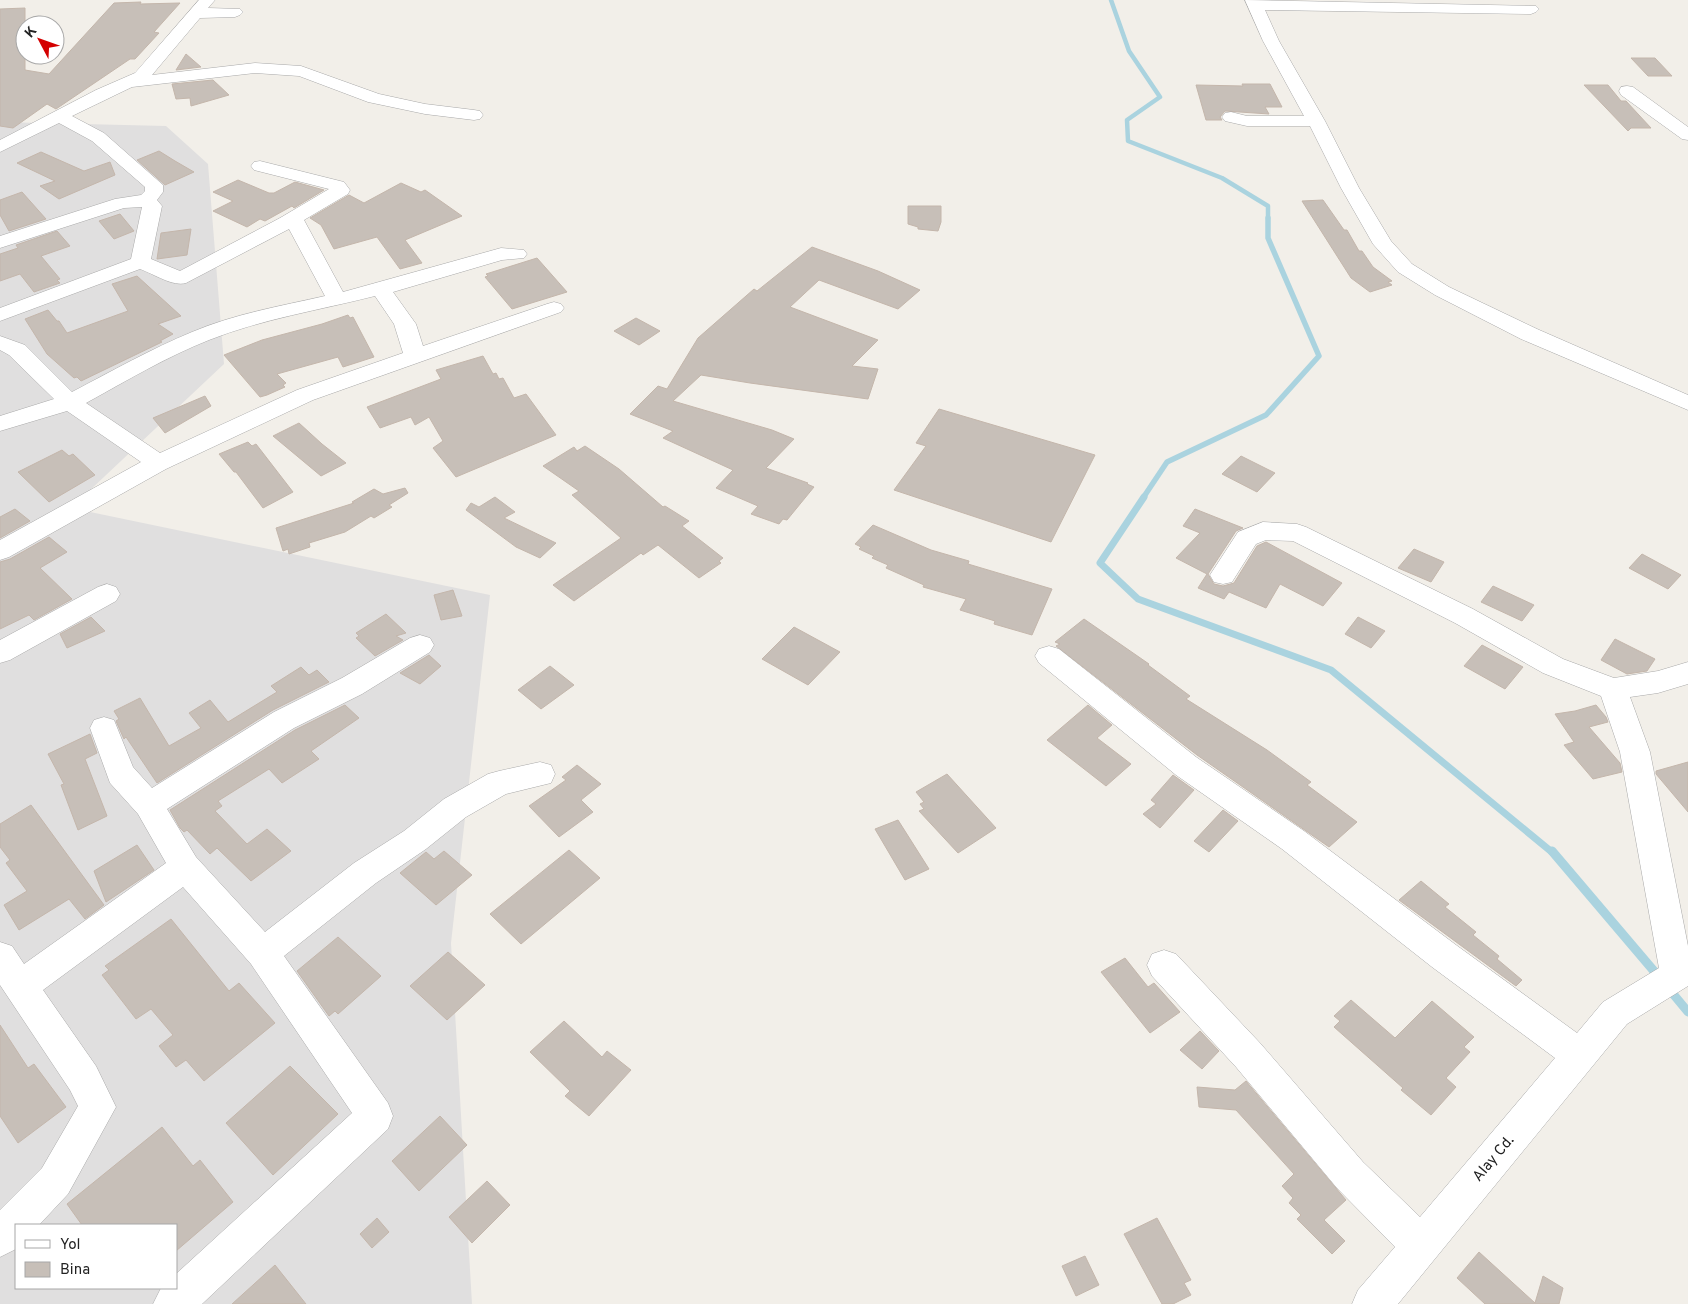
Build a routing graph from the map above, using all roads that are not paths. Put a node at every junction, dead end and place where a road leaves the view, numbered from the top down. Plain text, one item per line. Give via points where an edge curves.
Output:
1 (1254, 2) edge
2 (202, 7) edge
3 (1531, 9) dead end
4 (235, 12) dead end
5 (133, 82) junction
6 (1628, 91) dead end
7 (474, 115) dead end
8 (59, 116) junction
9 (1231, 117) dead end
10 (1316, 121) junction
11 (1688, 135) edge
12 (0, 147) edge
13 (260, 166) dead end
14 (147, 200) junction
15 (293, 218) junction
16 (0, 242) edge
17 (517, 254) dead end
18 (140, 262) junction
19 (380, 290) junction
20 (337, 299) junction
21 (554, 308) dead end
22 (0, 315) edge
23 (0, 342) edge
24 (416, 356) junction
25 (70, 402) junction
26 (1688, 403) edge
27 (0, 424) edge
28 (158, 463) junction
29 (0, 551) edge
30 (1223, 575) dead end
31 (106, 594) dead end
32 (420, 645) dead end
33 (0, 653) edge
34 (1049, 656) dead end
35 (1688, 673) edge
36 (1613, 689) junction
37 (104, 728) dead end
38 (540, 774) dead end
39 (149, 805) junction
40 (185, 867) junction
41 (264, 953) junction
42 (0, 957) edge
43 (1164, 965) dead end
44 (1683, 971) edge
45 (20, 988) junction
46 (1580, 1056) junction
47 (0, 1238) edge
48 (1421, 1246) junction
49 (173, 1304) edge
50 (1372, 1304) edge

1 - 3 street
1 - 10 street via 1271,41
2 - 4 street
2 - 5 street via 155,62
5 - 7 street via 255,68 301,71 374,98
5 - 8 street
6 - 11 street
8 - 12 street
8 - 14 street via 98,137 154,185 154,192
9 - 10 street via 1247,122
10 - 26 street via 1383,244 1405,268 1442,291 1529,334
13 - 15 street via 337,186 341,190
14 - 16 street via 122,203
14 - 18 street via 152,206
15 - 18 street via 179,279
15 - 20 street
17 - 19 street via 501,254
18 - 22 street
19 - 20 street
19 - 24 street via 405,324
20 - 25 street via 242,322 201,336
21 - 24 street
23 - 25 street via 17,350
24 - 28 street via 305,395
25 - 27 street
25 - 28 street
28 - 29 street
30 - 36 street via 1247,538 1263,531 1297,533 1464,616 1552,666
31 - 33 street
32 - 39 street via 352,686 284,720
34 - 46 street via 1186,766 1292,840
35 - 36 street via 1658,682
36 - 44 street via 1635,752
37 - 39 street via 121,774
38 - 41 street via 498,783 455,808 415,840 365,873
39 - 40 street
40 - 41 street
40 - 45 street
41 - 49 street via 375,1116
42 - 45 street
43 - 48 street via 1248,1055 1350,1175
44 - 46 street, Alay Cd. via 1615,1013
45 - 47 street via 83,1078 98,1108 55,1181
46 - 48 street, Alay Cd.
48 - 50 street, Alay Cd.

